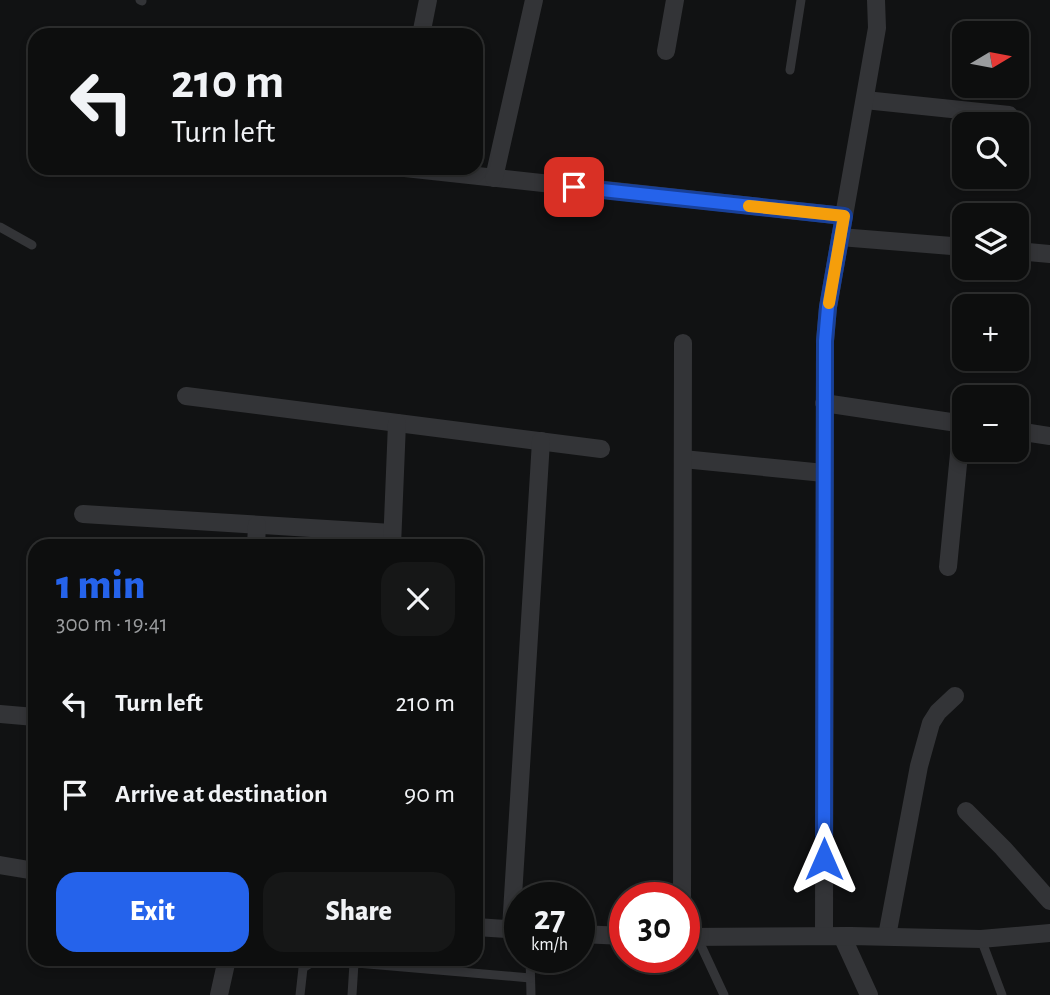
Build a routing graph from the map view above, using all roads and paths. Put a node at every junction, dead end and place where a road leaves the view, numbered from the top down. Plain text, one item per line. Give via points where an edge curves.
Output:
1 (428, 0) edge
2 (534, 0) edge
3 (675, 0) edge
4 (802, 0) edge
5 (876, 0) edge
6 (422, 28) edge
7 (666, 51) dead end
8 (790, 70) dead end
9 (865, 100) junction
10 (980, 112) edge
11 (467, 175) edge
12 (494, 178) junction
13 (844, 216) junction
14 (0, 227) edge
15 (840, 237) junction
16 (32, 245) dead end
17 (952, 246) edge
18 (1029, 252) edge
19 (1050, 254) edge
20 (683, 343) dead end
21 (186, 397) dead end
22 (824, 403) junction
23 (952, 421) edge
24 (397, 423) junction
25 (1029, 433) edge
26 (1050, 436) edge
27 (541, 442) junction
28 (601, 449) dead end
29 (682, 459) junction
30 (959, 462) edge
31 (824, 473) junction
32 (83, 514) dead end
33 (257, 525) junction
34 (256, 539) edge
35 (383, 539) edge
36 (392, 539) edge
37 (948, 567) dead end
38 (955, 696) dead end
39 (0, 714) edge
40 (28, 716) edge
41 (966, 811) dead end
42 (0, 865) edge
43 (28, 870) edge
44 (518, 882) edge
45 (682, 882) edge
46 (1050, 901) edge
47 (483, 927) edge
48 (504, 928) edge
49 (1050, 933) edge
50 (833, 936) junction
51 (887, 936) junction
52 (700, 937) edge
53 (981, 939) junction
54 (700, 953) edge
55 (225, 966) edge
56 (306, 966) edge
57 (354, 966) edge
58 (389, 966) edge
59 (530, 973) edge
60 (530, 978) junction
61 (219, 995) edge
62 (300, 995) edge
63 (352, 995) edge
64 (531, 995) edge
65 (724, 995) edge
66 (869, 995) edge
67 (1002, 995) edge

1 - 6 street
2 - 12 street
3 - 7 street
4 - 8 lane
5 - 9 street via 877,28
9 - 10 street
9 - 13 street
11 - 12 street
12 - 13 street
13 - 15 street
14 - 16 lane
15 - 17 street
15 - 22 street via 828,307
18 - 19 street
20 - 29 street
21 - 24 street
22 - 23 street
22 - 31 street
24 - 27 street
24 - 36 street
25 - 26 street
27 - 28 street
27 - 44 street
29 - 31 street
29 - 45 street
30 - 37 street
31 - 50 street
32 - 33 street
33 - 34 street
33 - 35 street
38 - 51 street via 931,723
39 - 40 street
41 - 46 street
42 - 43 street
47 - 48 street
49 - 53 street
50 - 51 street
50 - 52 street
50 - 66 street
51 - 53 street
53 - 67 lane
54 - 65 lane
55 - 61 street
56 - 62 lane
57 - 63 lane
58 - 60 lane
59 - 60 lane
60 - 64 lane

